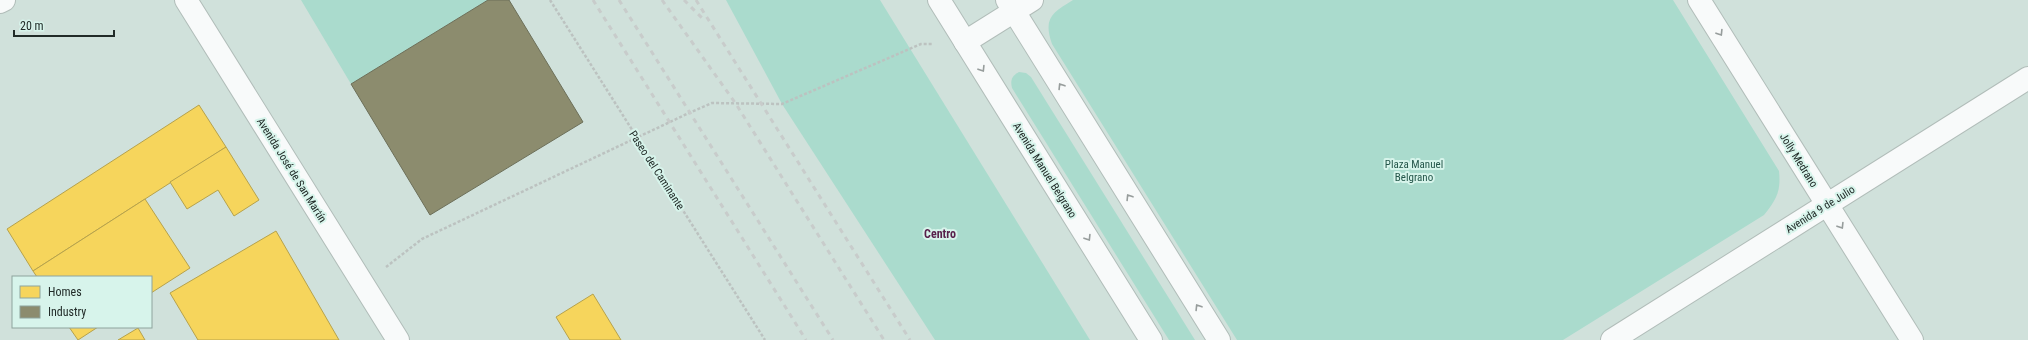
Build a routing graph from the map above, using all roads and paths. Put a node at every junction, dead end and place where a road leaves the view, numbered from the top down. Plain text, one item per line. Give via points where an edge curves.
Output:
1 (4, 0) edge
2 (186, 0) edge
3 (550, 0) edge
4 (939, 0) edge
5 (1032, 0) edge
6 (1699, 0) edge
7 (0, 2) edge
8 (1010, 6) edge
9 (965, 42) junction
10 (2028, 78) edge
11 (636, 137) junction
12 (1827, 204) junction
13 (364, 284) junction
14 (398, 340) edge
15 (766, 340) edge
16 (1151, 340) edge
17 (1219, 340) edge
18 (1612, 340) edge
19 (1912, 340) edge

1 - 7 main road
2 - 13 main road, Avenida José de San Martín
3 - 11 path, Paseo del Caminante
4 - 9 main road, Avenida Manuel Belgrano
5 - 8 main road
6 -> 12 main road, Jolly Medrano
8 - 9 main road
17 -> 8 main road
9 - 11 path via 921,44 782,104 712,103
9 -> 16 main road, Avenida Manuel Belgrano
10 - 12 main road, Avenida 9 de Julio
11 - 13 path via 422,239
11 - 15 path, Paseo del Caminante
12 - 18 main road, Avenida 9 de Julio
12 -> 19 main road, Jolly Medrano
13 - 14 main road, Avenida José de San Martín

